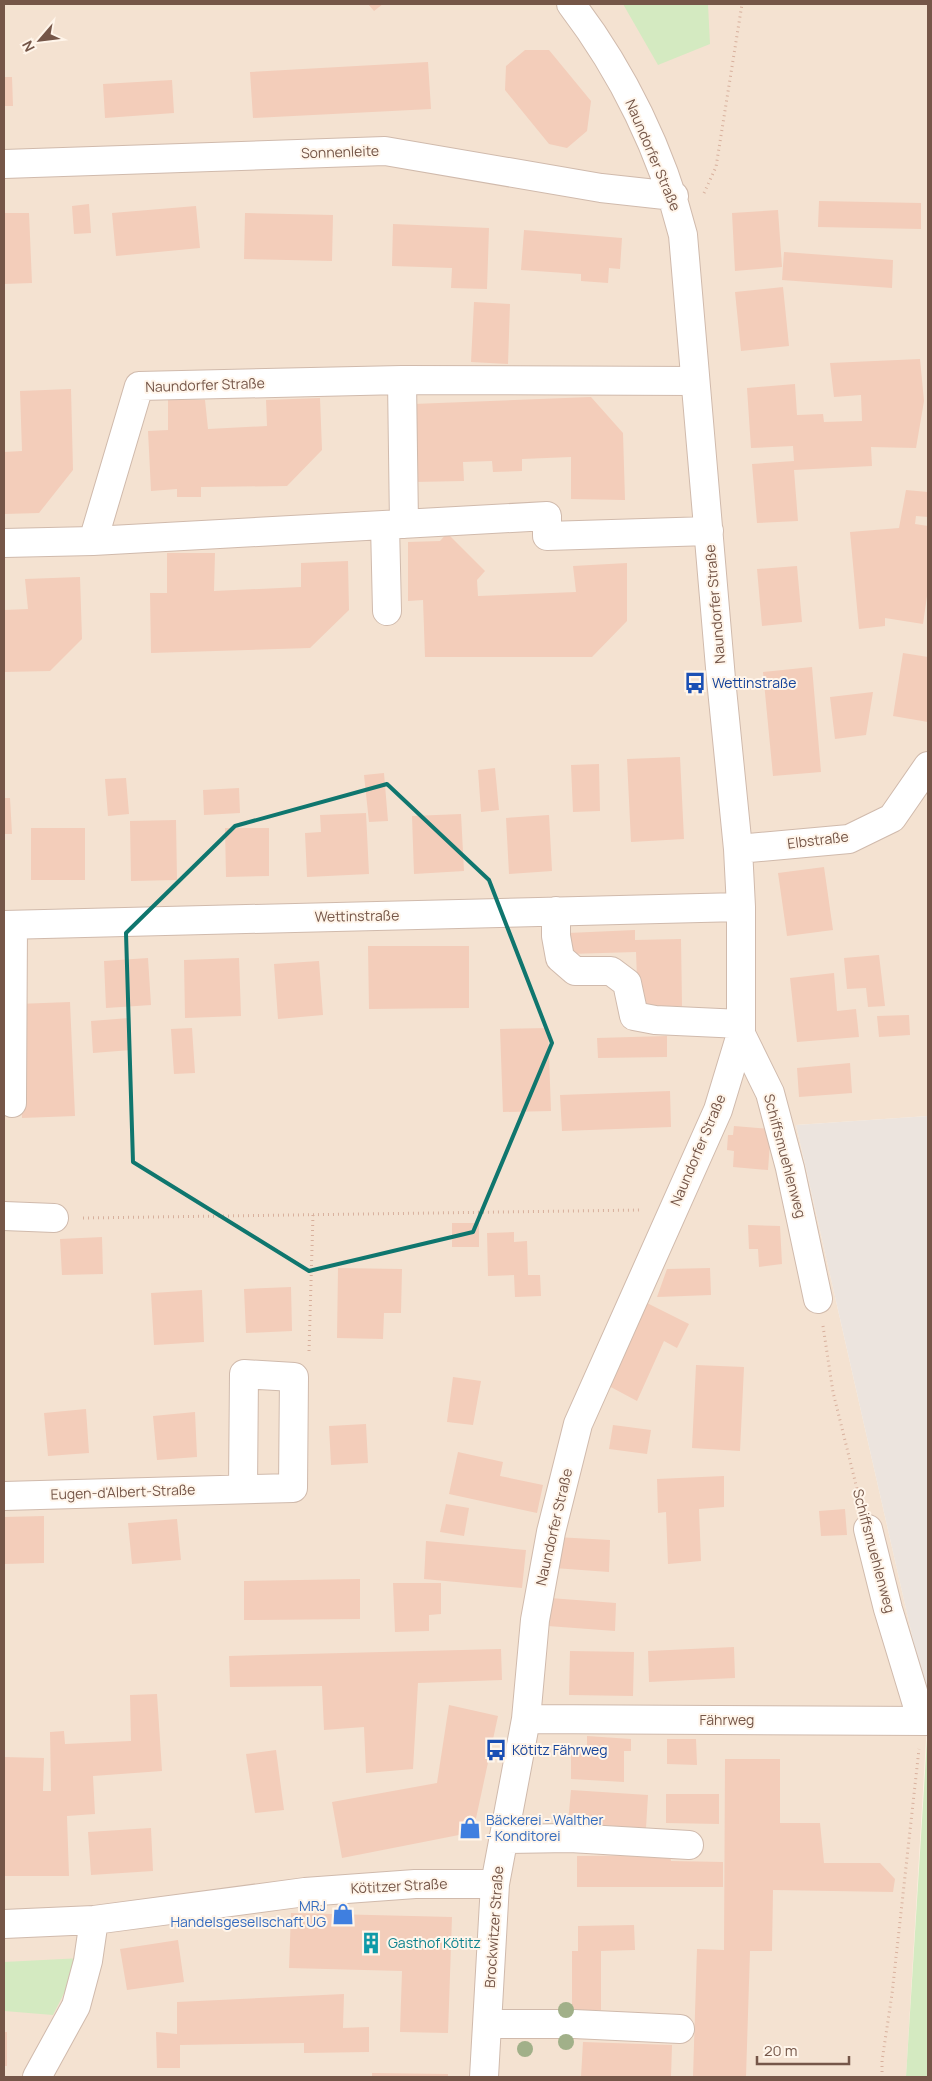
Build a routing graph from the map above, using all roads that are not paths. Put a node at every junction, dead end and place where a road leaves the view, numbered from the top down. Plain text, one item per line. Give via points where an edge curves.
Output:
1 (571, 4) edge
2 (4, 164) edge
3 (674, 196) junction
4 (402, 380) junction
5 (695, 381) junction
6 (394, 525) junction
7 (709, 531) junction
8 (94, 541) junction
9 (4, 543) edge
10 (388, 611) dead end
11 (928, 766) edge
12 (738, 849) junction
13 (741, 907) junction
14 (556, 911) junction
15 (8, 925) edge
16 (741, 1029) junction
17 (12, 1103) dead end
18 (4, 1216) edge
19 (54, 1218) road end
20 (818, 1298) road end
21 (243, 1488) junction
22 (4, 1496) edge
23 (868, 1530) road end
24 (526, 1719) junction
25 (925, 1722) edge
26 (503, 1839) junction
27 (689, 1845) dead end
28 (495, 1884) junction
29 (94, 1920) junction
30 (4, 1924) edge
31 (487, 2024) junction
32 (680, 2029) dead end
33 (37, 2077) edge
34 (484, 2077) edge

1 - 3 street, Naundorfer Straße via 638,111
2 - 3 street, Sonnenleite via 386,151 600,188
3 - 5 street, Naundorfer Straße via 684,235
4 - 5 street, Naundorfer Straße
4 - 6 street
4 - 8 street, Naundorfer Straße via 139,386
5 - 7 street, Naundorfer Straße
6 - 7 street, Naundorfer Straße via 547,516 548,536
6 - 8 street, Naundorfer Straße
6 - 10 street
7 - 12 street, Naundorfer Straße
8 - 9 street, Naundorfer Straße
11 - 12 street, Elbstraße via 892,818 849,839
12 - 13 street, Naundorfer Straße
13 - 14 street, Wettinstraße
13 - 16 street, Naundorfer Straße
14 - 15 street, Wettinstraße
14 - 16 street via 560,958 575,970 611,971 627,983 634,1016
15 - 17 street
16 - 20 street, Schiffsmuehlenweg via 770,1093
16 - 24 street, Naundorfer Straße via 718,1110 578,1424 551,1532 535,1620
18 - 19 street
21 - 21 street, Eugen-d'Albert-Straße via 293,1488 294,1377 244,1374
21 - 22 street, Eugen-d'Albert-Straße
23 - 25 street, Schiffsmuehlenweg via 888,1609
24 - 25 street, Fährweg
24 - 26 street, Brockwitzer Straße
26 - 27 street via 570,1838
26 - 28 street, Brockwitzer Straße
28 - 29 street, Kötitzer Straße via 415,1884 305,1892
28 - 31 street, Brockwitzer Straße
29 - 30 street, Kötitzer Straße
29 - 33 street via 88,1961 76,2006
31 - 32 street
31 - 34 street, Brockwitzer Straße

